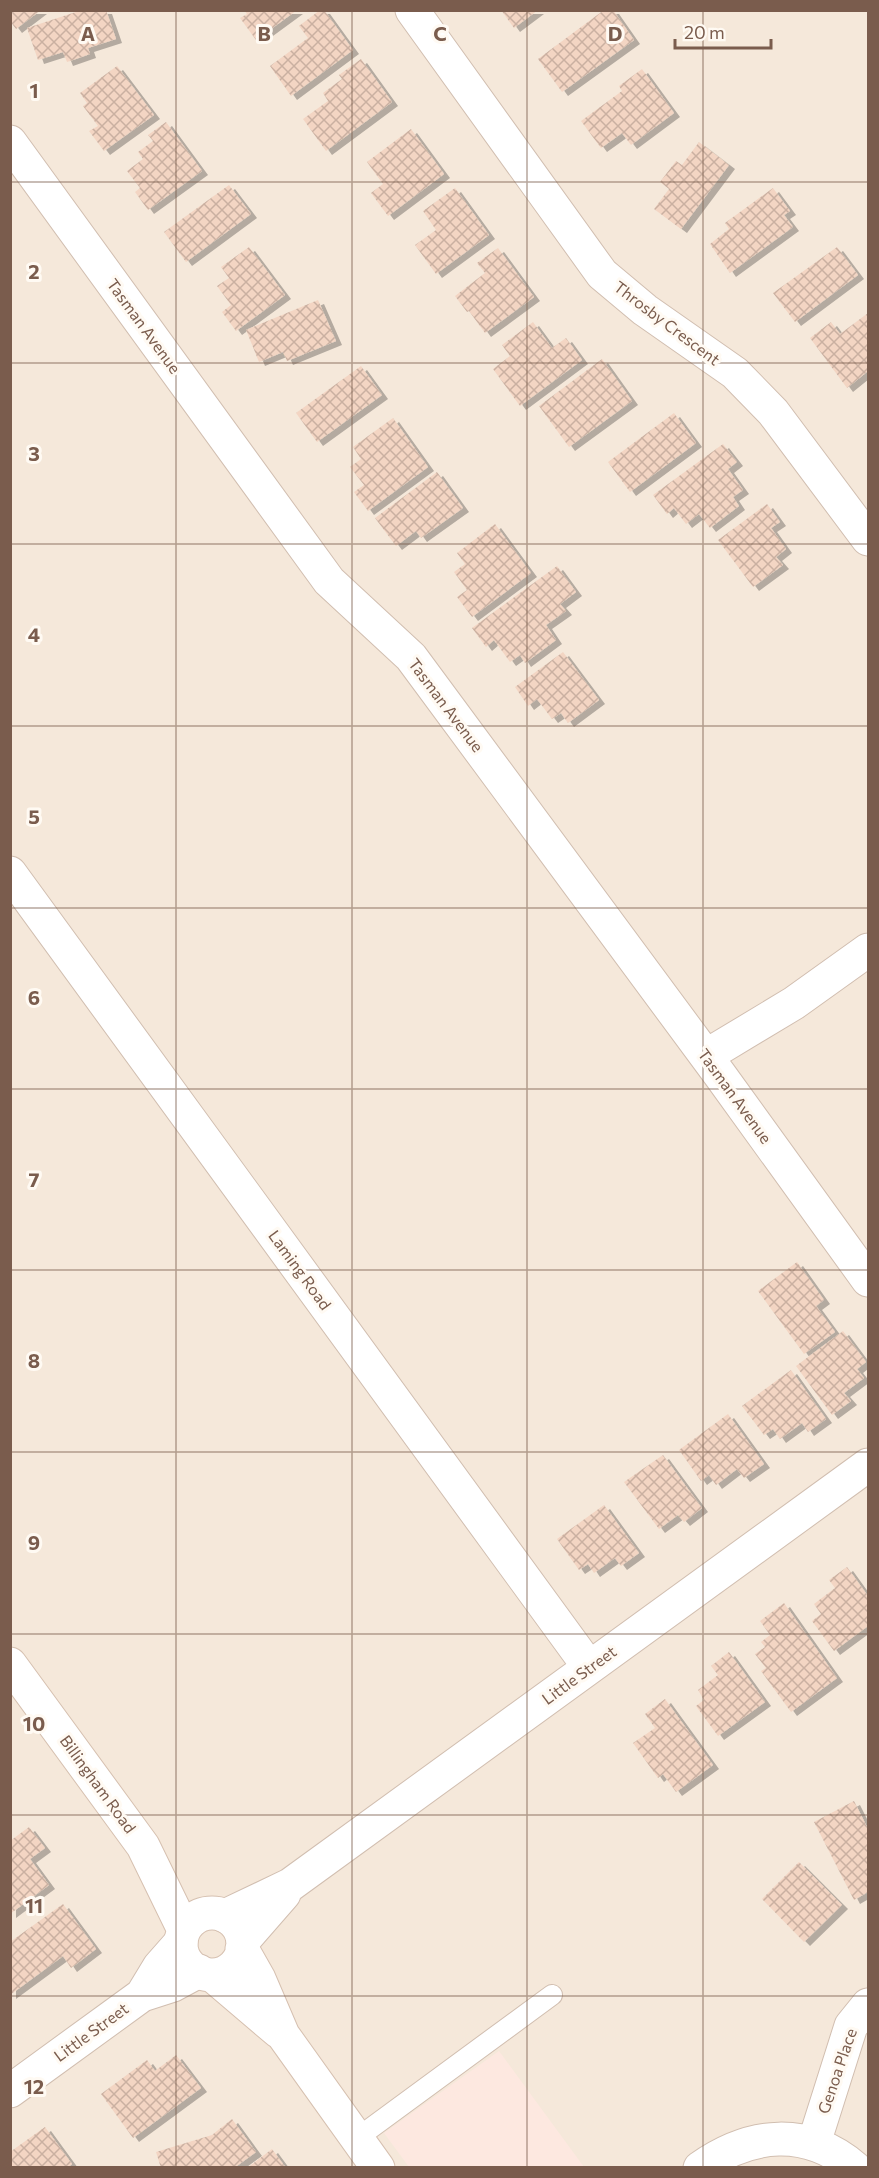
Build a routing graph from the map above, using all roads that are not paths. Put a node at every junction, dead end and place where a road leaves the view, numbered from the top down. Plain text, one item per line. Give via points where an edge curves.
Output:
1 (412, 10) edge
2 (10, 141) edge
3 (868, 539) edge
4 (10, 873) edge
5 (868, 950) edge
6 (713, 1066) junction
7 (868, 1280) edge
8 (868, 1465) edge
9 (10, 1664) edge
10 (589, 1667) junction
11 (143, 1846) junction
12 (230, 1930) junction
13 (183, 1936) junction
14 (206, 1973) junction
15 (142, 1995) junction
16 (552, 1995) dead end
17 (868, 2005) edge
18 (283, 2035) junction
19 (10, 2091) edge
20 (356, 2139) junction
21 (814, 2143) junction
22 (378, 2168) edge
23 (700, 2168) edge
24 (855, 2168) edge

1 - 3 street, Throsby Crescent via 602,274 645,310 735,373 773,412
2 - 6 street, Tasman Avenue via 329,581 411,657
4 - 10 street, Laming Road
5 - 6 street
6 - 7 street, Tasman Avenue
8 - 10 street, Little Street
9 - 11 street, Billingham Road
10 - 12 street, Little Street
11 - 12 street, Billingham Road
11 - 13 street, Billingham Road
12 - 13 street via 193,1919
12 - 14 street via 240,1957 229,1970
12 - 18 street, Billingham Road via 259,1979
13 - 14 street via 185,1959
13 - 15 street, Little Street
14 - 15 street, Little Street
14 - 18 street, Billingham Road
15 - 19 street, Little Street
16 - 20 lane
17 - 21 street, Genoa Place via 851,2026
18 - 20 street, Billingham Road
20 - 22 street, Billingham Road
21 - 23 street via 758,2141 737,2146
21 - 24 street via 838,2154

